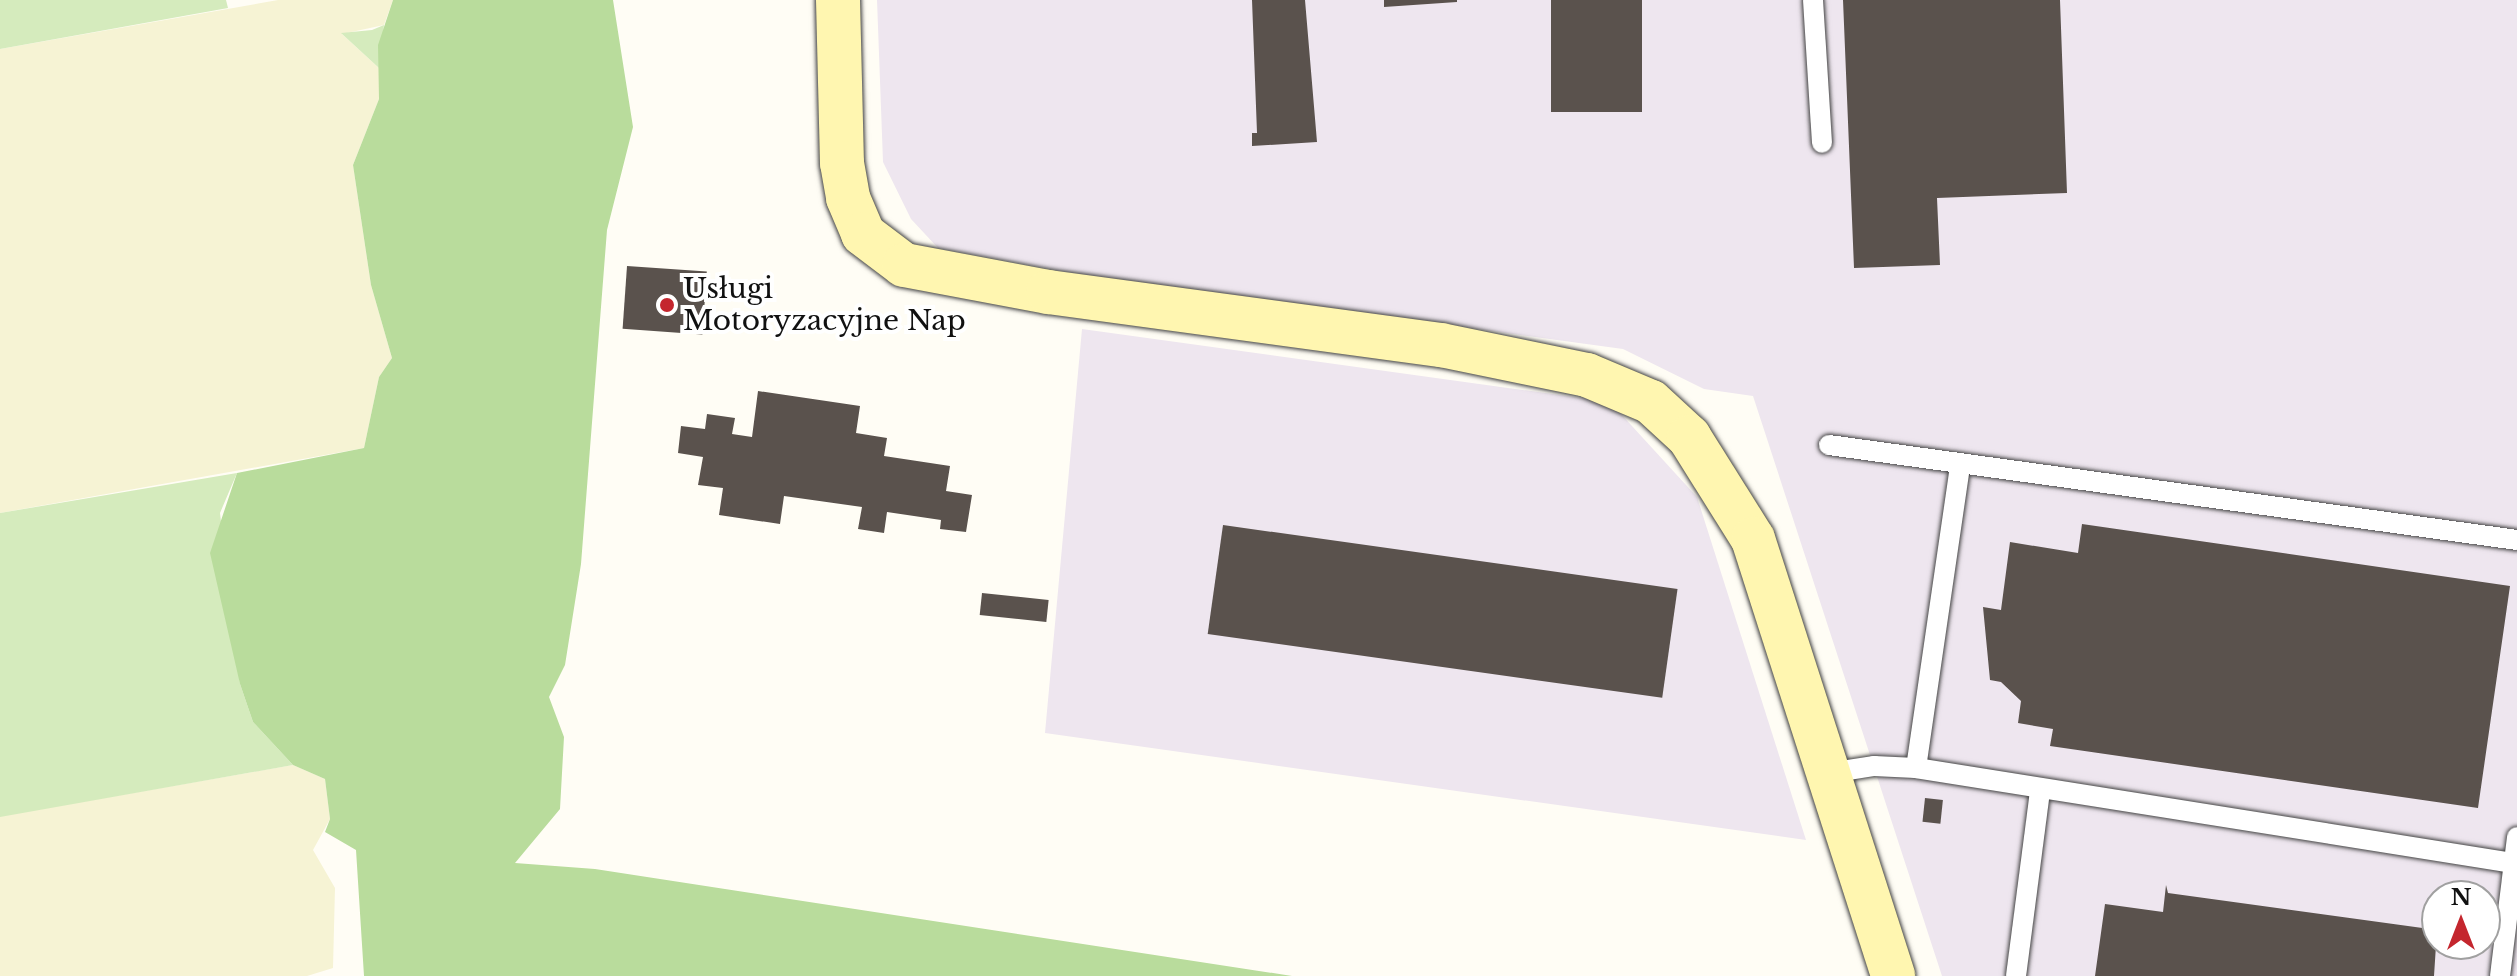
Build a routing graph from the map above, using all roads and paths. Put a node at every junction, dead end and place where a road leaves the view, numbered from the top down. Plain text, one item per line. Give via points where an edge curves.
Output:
1 (838, 0) edge
2 (1813, 0) edge
3 (1822, 143) dead end
4 (1829, 445) dead end
5 (1960, 465) junction
6 (2517, 540) edge
7 (1916, 768) junction
8 (1829, 773) junction
9 (2040, 791) junction
10 (2517, 837) edge
11 (2513, 863) junction
12 (1893, 976) edge
13 (2016, 976) edge
14 (2500, 976) edge

1 - 8 street via 842,163 848,198 863,234 904,265 1048,292 1441,345 1587,375 1651,402 1689,437 1753,539
2 - 3 lane
4 - 5 lane
5 - 6 lane
5 - 7 lane
7 - 8 lane via 1874,766
7 - 9 lane
8 - 12 street
9 - 11 lane
9 - 13 lane
10 - 11 lane
11 - 14 lane

